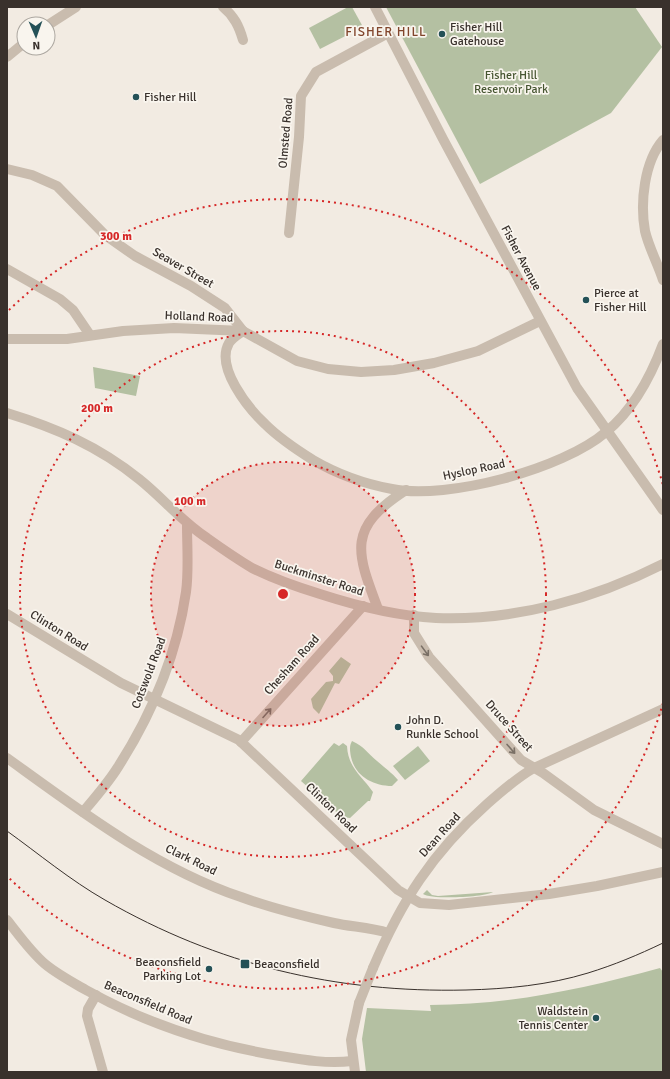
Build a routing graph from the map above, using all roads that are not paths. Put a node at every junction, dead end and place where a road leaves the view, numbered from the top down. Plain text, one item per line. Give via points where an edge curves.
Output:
1 (76, 7) edge
2 (223, 7) edge
3 (374, 7) edge
4 (56, 20) edge
5 (388, 33) junction
6 (243, 40) dead end
7 (16, 50) edge
8 (7, 58) edge
9 (663, 140) edge
10 (7, 168) edge
11 (289, 233) dead end
12 (7, 269) edge
13 (663, 280) edge
14 (540, 321) junction
15 (243, 331) junction
16 (90, 335) junction
17 (7, 339) edge
18 (663, 344) edge
19 (7, 413) edge
20 (607, 432) junction
21 (406, 490) junction
22 (663, 510) edge
23 (187, 525) junction
24 (663, 564) edge
25 (363, 606) junction
26 (378, 610) junction
27 (7, 614) edge
28 (414, 615) junction
29 (154, 700) junction
30 (663, 709) edge
31 (241, 742) junction
32 (7, 758) edge
33 (534, 768) junction
34 (83, 812) junction
35 (663, 844) edge
36 (663, 872) edge
37 (408, 897) junction
38 (7, 920) edge
39 (388, 933) junction
40 (96, 995) junction
41 (352, 1061) junction
42 (103, 1072) edge
43 (355, 1072) edge

1 - 4 street
2 - 6 street via 232,14
3 - 5 street, Fisher Avenue
5 - 11 street, Olmsted Road via 316,72 301,96
5 - 14 street, Fisher Avenue
7 - 8 street
9 - 13 street via 650,162 643,206 645,231
10 - 15 street, Seaver Street via 57,186 105,235 135,256 191,286 225,308
12 - 16 street via 60,299 73,310
14 - 15 street, Holland Road via 478,351 394,370 361,372 328,369 297,362
14 - 20 street, Fisher Avenue via 580,392
15 - 16 street, Holland Road via 174,328
15 - 21 street, Hyslop Road via 229,342 226,352 228,371 236,388 265,424 314,460 358,481 393,490
16 - 17 street, Holland Road via 67,339
18 - 20 street, Hyslop Road via 642,389
19 - 23 street, Buckminster Road via 86,442 140,480
20 - 21 street, Hyslop Road via 582,448 529,471 458,489
20 - 22 street, Fisher Avenue
21 - 26 street via 378,511 362,536 362,565
23 - 25 street, Buckminster Road via 252,568 293,585 346,603
23 - 29 street, Cotswold Road via 186,590 180,626
24 - 28 street, Buckminster Road via 636,578 594,594 540,608 457,618
25 - 26 street, Buckminster Road
31 -> 25 street, Chesham Road
26 - 28 street, Buckminster Road
27 - 29 street, Clinton Road via 102,673
28 -> 33 street, Druce Street via 414,633 429,657 521,760
29 - 31 street, Clinton Road via 227,733
29 - 34 street, Cotswold Road via 118,767
30 - 33 street, Dean Road
31 - 37 street, Clinton Road
32 - 34 street, Clark Road
33 - 35 street, Druce Street via 594,810
33 - 37 street, Dean Road via 516,779 458,832 430,865
34 - 39 street, Clark Road via 128,842 198,880 240,897 321,919
36 - 37 street, Clinton Road via 597,886 497,901 433,905 420,903
37 - 39 street, Dean Road
38 - 40 street, Beaconsfield Road via 45,964
39 - 41 street, Dean Road, bridge via 359,1003 351,1040
40 - 41 street, Beaconsfield Road via 151,1021 212,1042 300,1059 334,1063
40 - 42 street via 86,1016
41 - 43 street, Dean Road

